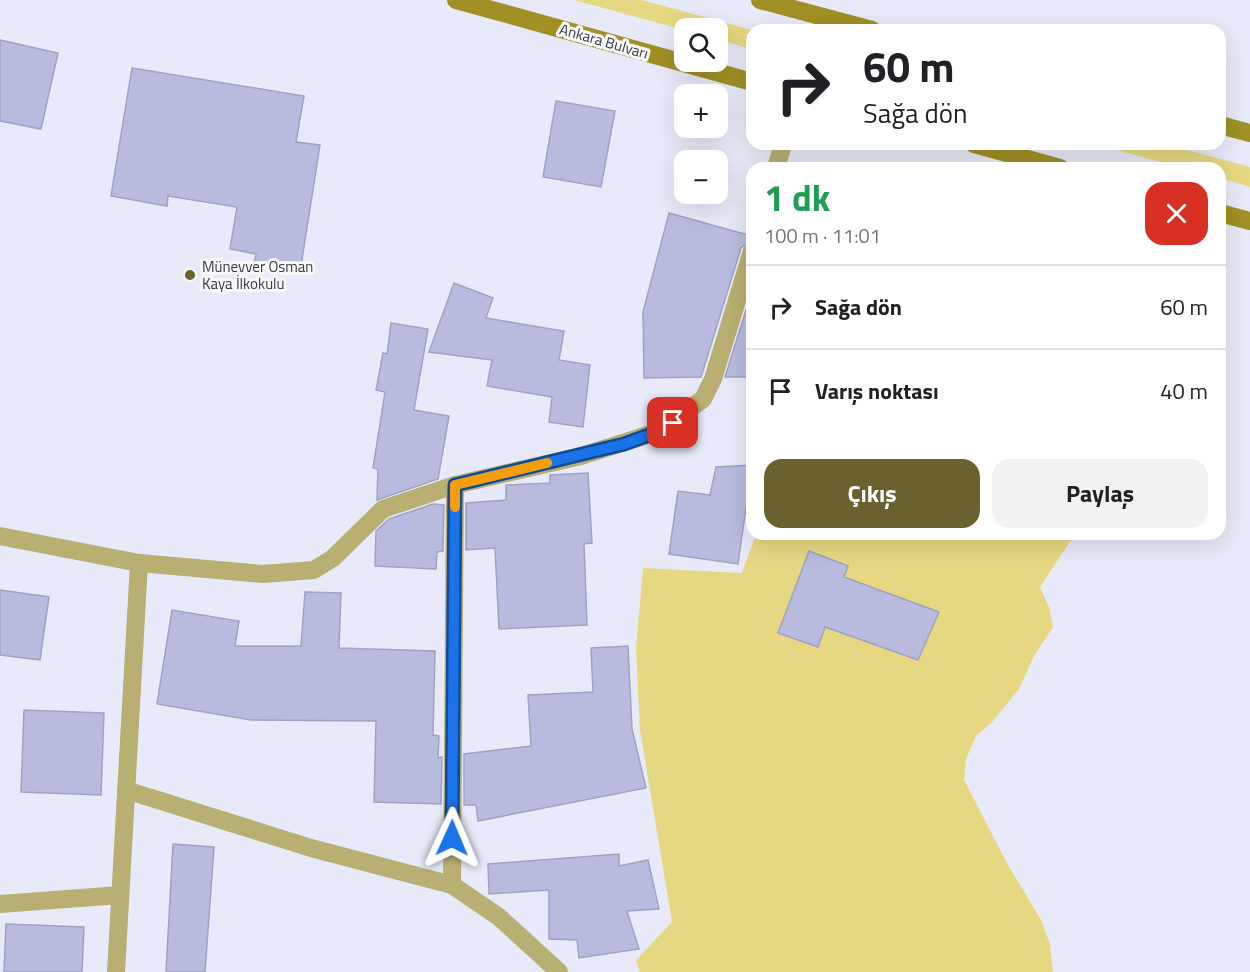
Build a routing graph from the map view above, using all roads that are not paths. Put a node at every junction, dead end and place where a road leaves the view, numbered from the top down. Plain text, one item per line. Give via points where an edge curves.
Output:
1 (456, 0) edge
2 (760, 0) edge
3 (850, 24) edge
4 (746, 80) edge
5 (1226, 127) edge
6 (1250, 133) edge
7 (996, 150) edge
8 (1038, 162) edge
9 (1226, 215) edge
10 (1250, 221) edge
11 (746, 271) edge
12 (455, 485) junction
13 (0, 536) edge
14 (139, 563) junction
15 (126, 790) junction
16 (452, 885) junction
17 (120, 895) junction
18 (0, 904) edge
19 (116, 972) edge
20 (559, 972) edge

1 - 4 main road, Ankara Bulvarı
2 - 3 main road
5 - 6 main road
7 - 8 main road
9 - 10 main road
11 - 12 street via 713,379 703,399 686,414 660,431 624,444
12 - 14 street via 383,509 333,558 314,570 263,574
12 - 16 street
13 - 14 street
14 - 15 street
15 - 16 street via 289,841
15 - 17 street
16 - 20 street via 499,917
17 - 18 street
17 - 19 street

